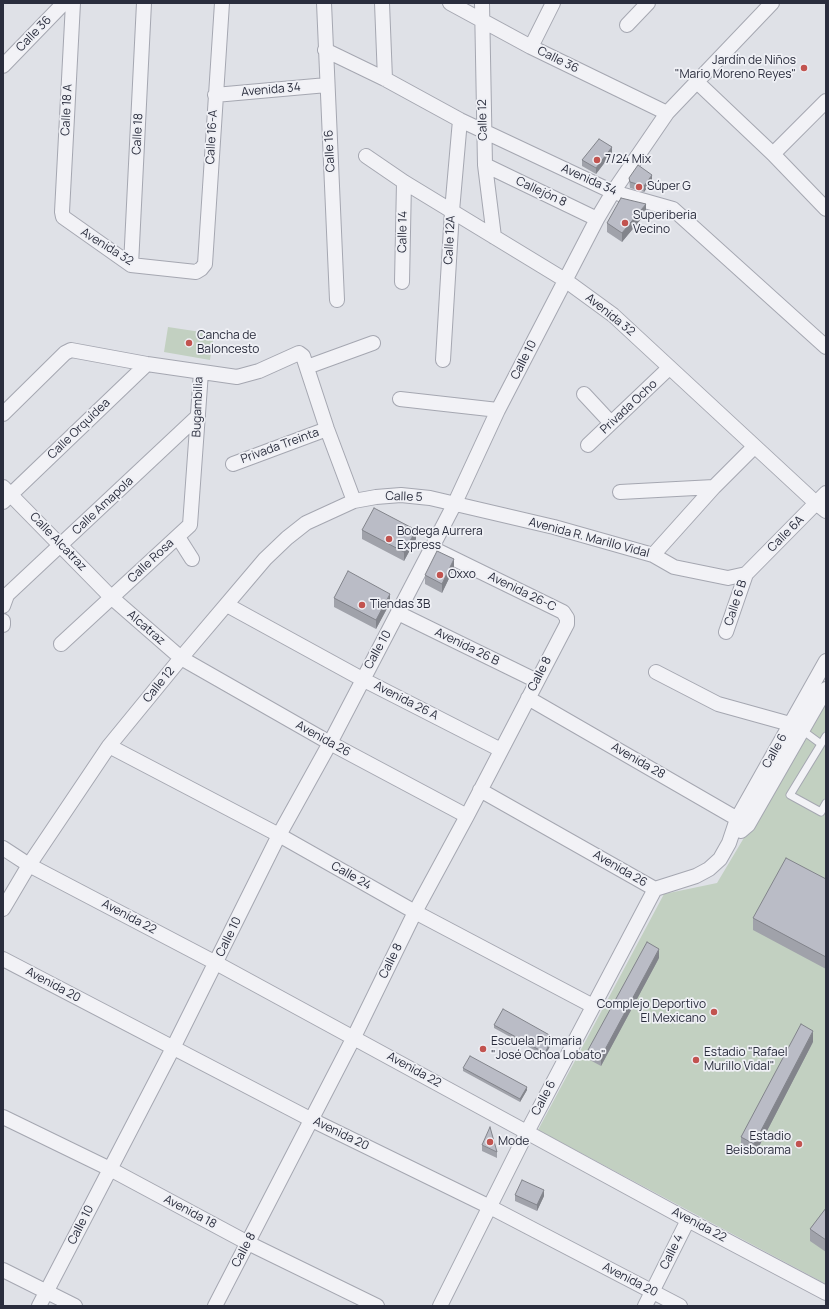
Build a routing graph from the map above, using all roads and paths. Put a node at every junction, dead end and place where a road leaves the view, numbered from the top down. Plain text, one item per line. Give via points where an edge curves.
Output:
1 (64, 3) edge
2 (73, 3) edge
3 (144, 3) edge
4 (222, 3) edge
5 (324, 3) edge
6 (382, 3) edge
7 (450, 3) edge
8 (482, 3) edge
9 (553, 3) edge
10 (648, 3) edge
11 (772, 3) edge
12 (481, 19) junction
13 (627, 25) dead end
14 (531, 47) junction
15 (325, 50) junction
16 (3, 66) edge
17 (385, 79) junction
18 (696, 81) junction
19 (327, 85) junction
20 (215, 95) junction
21 (826, 102) edge
22 (667, 113) junction
23 (460, 120) junction
24 (484, 132) junction
25 (773, 154) junction
26 (366, 156) dead end
27 (484, 165) junction
28 (404, 182) junction
29 (613, 192) junction
30 (826, 209) edge
31 (452, 210) junction
32 (63, 217) joint
33 (597, 219) junction
34 (494, 237) junction
35 (131, 265) junction
36 (201, 269) joint
37 (565, 280) junction
38 (402, 282) dead end
39 (337, 300) dead end
40 (373, 343) dead end
41 (826, 347) edge
42 (444, 360) dead end
43 (148, 364) junction
44 (306, 367) junction
45 (669, 368) junction
46 (201, 372) junction
47 (584, 394) dead end
48 (400, 399) dead end
49 (498, 410) junction
50 (3, 414) edge
51 (198, 416) junction
52 (611, 423) junction
53 (327, 429) junction
54 (588, 445) dead end
55 (754, 447) junction
56 (233, 464) dead end
57 (714, 487) junction
58 (620, 492) dead end
59 (826, 493) edge
60 (6, 495) edge
61 (354, 501) junction
62 (454, 505) junction
63 (821, 507) edge
64 (190, 524) joint
65 (178, 537) junction
66 (62, 545) junction
67 (432, 548) junction
68 (653, 555) junction
69 (192, 559) dead end
70 (746, 574) junction
71 (111, 597) junction
72 (5, 600) edge
73 (227, 605) junction
74 (398, 613) junction
75 (567, 618) joint
76 (3, 621) edge
77 (3, 625) edge
78 (726, 632) dead end
79 (61, 644) dead end
80 (181, 658) junction
81 (826, 661) edge
82 (656, 672) dead end
83 (362, 679) junction
84 (537, 681) junction
85 (826, 689) edge
86 (528, 698) junction
87 (796, 727) junction
88 (826, 736) edge
89 (330, 743) junction
90 (821, 744) junction
91 (109, 746) junction
92 (501, 750) junction
93 (480, 790) junction
94 (826, 803) edge
95 (467, 816) junction
96 (743, 822) junction
97 (279, 835) junction
98 (3, 848) edge
99 (29, 865) junction
100 (655, 889) junction
101 (3, 909) edge
102 (414, 912) junction
103 (3, 959) edge
104 (216, 963) junction
105 (593, 1006) junction
106 (354, 1037) junction
107 (173, 1048) junction
108 (3, 1116) edge
109 (312, 1120) junction
110 (527, 1132) junction
111 (110, 1169) junction
112 (490, 1207) junction
113 (688, 1220) junction
114 (248, 1243) junction
115 (3, 1270) edge
116 (47, 1291) junction
117 (652, 1291) junction
118 (826, 1292) edge
119 (39, 1306) edge
120 (75, 1306) edge
121 (215, 1306) edge
122 (377, 1306) edge
123 (440, 1306) edge
124 (645, 1306) edge
125 (680, 1306) edge

1 - 16 street, Calle 36
2 - 32 street, Calle 18 A
3 - 35 street, Calle 18
4 - 20 street, Calle 16-A
5 - 15 street, Calle 16
6 - 17 street
7 - 12 street, Calle 36
8 - 12 street, Calle 12
9 - 14 street
10 - 13 street
11 - 18 street, Calle 10
12 - 14 street, Calle 36
12 - 24 street, Calle 12
14 - 22 street, Calle 36
15 - 17 street, Avenida 34
15 - 19 street, Calle 16
17 - 23 street, Avenida 34
18 - 22 street, Calle 10
18 - 25 street
19 - 20 street, Avenida 34
19 - 39 street, Calle 16
20 - 36 street, Calle 16-A via 205,264
21 - 25 street
22 - 29 street, Calle 10
23 - 24 street, Avenida 34
23 - 31 street, Calle 12A
24 - 27 street, Calle 12
24 - 29 street, Avenida 34
25 - 30 street
26 - 28 street, Avenida 32
27 - 33 street, Callejón 8
27 - 34 street, Calle 12
28 - 31 street, Avenida 32
28 - 38 street, Calle 14
29 - 33 street, Calle 10
29 - 41 street, Avenida 34 via 673,209
31 - 34 street, Avenida 32
31 - 42 street, Calle 12A
32 - 35 street, Avenida 32
33 - 37 street, Calle 10
34 - 37 street, Avenida 32
35 - 36 street, Avenida 32 via 196,272
37 - 45 street, Avenida 32 via 613,315
37 - 49 street, Calle 10
40 - 44 street
43 - 46 street, Bugambilia
43 - 50 street, Bugambilia via 71,350
43 - 60 street, Calle Orquídea
44 - 46 street, Privada Treinta via 303,356 299,353 259,371 237,377
44 - 53 street, Privada Treinta
45 - 52 street, Privada Ocho
45 - 55 street, Avenida 32
46 - 51 street, Bugambilia
47 - 52 street
48 - 49 street
49 - 62 street, Calle 10
51 - 64 street, Bugambilia
51 - 66 street, Calle Amapola
52 - 54 street, Privada Ocho
53 - 56 street, Privada Treinta
53 - 61 street, Privada Treinta
55 - 57 street
55 - 63 street, Avenida 32
57 - 58 street
57 - 68 street
59 - 63 street, Calle 6A
60 - 66 street, Calle Alcatraz
61 - 62 street, Calle 5 via 400,495 430,498
61 - 73 street, Calle 12 via 306,523 287,538
62 - 67 street, Calle 10
62 - 68 street, Avenida R. Marillo Vidal via 554,527
63 - 70 street, Calle 6A
64 - 65 street, Calle Rosa
65 - 69 street
65 - 71 street, Calle Rosa
66 - 71 street, Calle Alcatraz
66 - 72 street, Calle Amapola
67 - 74 street, Calle 10
67 - 75 street, Avenida 26-C via 563,612
68 - 70 street, Avenida R. Marillo Vidal via 674,567 728,578
70 - 78 street, Calle 6 B
71 - 79 street, Calle Rosa
71 - 80 street, Alcatraz
73 - 80 street, Calle 12
73 - 83 street, Avenida 26 A
74 - 83 street, Calle 10
74 - 84 street, Avenida 26 B
75 - 84 street, Calle 8 via 567,624
76 - 77 street
80 - 89 street, Avenida 26
80 - 91 street, Calle 12
81 - 87 street, Calle 6
82 - 87 street via 718,704
83 - 89 street, Calle 10
83 - 92 street, Avenida 26 A
84 - 86 street, Calle 8
85 - 87 street, Calle 6
86 - 92 street, Calle 8
86 - 96 street, Avenida 28
87 - 90 lane
87 - 96 street, Calle 6
88 - 90 lane
89 - 95 street, Avenida 26
89 - 97 street, Calle 10
90 - 94 lane via 790,795 821,812
91 - 97 street, Calle 24
91 - 99 street, Calle 12
92 - 93 street, Calle 8
93 - 95 street, Calle 8
93 - 100 street, Avenida 26
95 - 102 street, Calle 8
96 - 100 street, Calle 6 via 720,859 709,869 683,881
97 - 102 street, Calle 24
97 - 104 street, Calle 10
98 - 99 street, Avenida 22
99 - 101 street, Calle 12
99 - 104 street, Avenida 22
100 - 105 street, Calle 6
102 - 105 street, Calle 24
102 - 106 street, Calle 8
103 - 107 street, Avenida 20
104 - 106 street, Avenida 22
104 - 107 street, Calle 10
105 - 110 street, Calle 6
106 - 109 street, Calle 8
106 - 110 street, Avenida 22
107 - 109 street, Avenida 20
107 - 111 street, Calle 10
108 - 111 street, Avenida 18
109 - 112 street, Avenida 20
109 - 114 street, Calle 8
110 - 112 street, Calle 6
110 - 113 street, Avenida 22
111 - 114 street, Avenida 18
111 - 116 street, Calle 10
112 - 117 street, Avenida 20
112 - 123 street, Calle 6
113 - 117 street, Calle 4
113 - 118 street, Avenida 22
114 - 121 street, Calle 8
114 - 122 street, Avenida 18
115 - 116 street
116 - 119 street, Calle 10
116 - 120 street
117 - 124 street, Calle 4
117 - 125 street, Avenida 20

